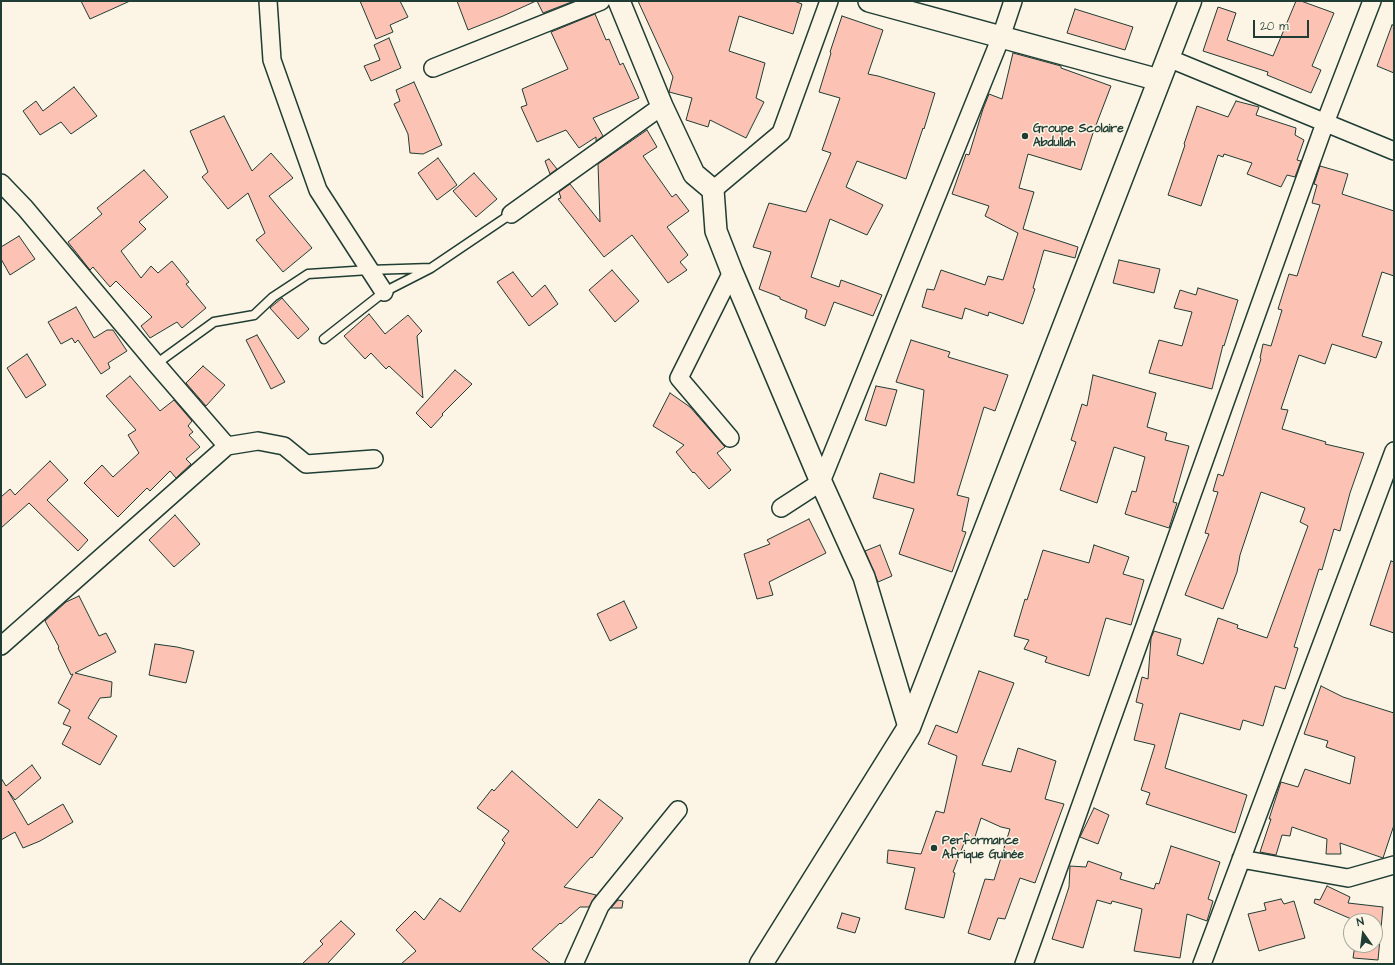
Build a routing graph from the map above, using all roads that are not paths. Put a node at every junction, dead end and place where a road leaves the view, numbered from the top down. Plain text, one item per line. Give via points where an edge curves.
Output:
1 (268, 1) edge
2 (601, 1) edge
3 (619, 1) edge
4 (829, 1) edge
5 (869, 1) edge
6 (1013, 1) edge
7 (1190, 1) edge
8 (1372, 1) edge
9 (1001, 37) junction
10 (1168, 58) junction
11 (433, 68) dead end
12 (1159, 80) junction
13 (662, 106) junction
14 (1325, 123) junction
15 (1394, 151) edge
16 (1, 183) edge
17 (713, 190) junction
18 (511, 214) joint
19 (431, 268) junction
20 (369, 270) junction
21 (732, 272) junction
22 (384, 292) junction
23 (324, 339) dead end
24 (156, 364) junction
25 (730, 438) dead end
26 (227, 446) junction
27 (1394, 451) edge
28 (374, 459) dead end
29 (821, 482) junction
30 (781, 508) dead end
31 (1, 646) edge
32 (909, 727) junction
33 (678, 810) dead end
34 (1241, 859) junction
35 (1394, 865) edge
36 (574, 964) edge
37 (761, 964) edge
38 (1024, 964) edge
39 (1202, 964) edge

1 - 20 street via 272,60 318,190
2 - 11 street
3 - 13 street
4 - 17 street via 781,133
5 - 9 street
6 - 9 street
7 - 10 main road
8 - 14 street
9 - 12 street
9 - 29 street
10 - 12 main road
10 - 14 street
12 - 32 main road
13 - 17 street via 694,174
13 - 18 street
14 - 15 street
14 - 38 street
16 - 24 street
17 - 21 street via 716,231
18 - 19 lane
19 - 20 lane
19 - 22 lane
20 - 22 street
20 - 24 lane via 308,274 273,297 254,315 214,322
21 - 25 street via 679,378
21 - 29 street
22 - 23 lane
24 - 26 street
26 - 28 street via 258,441 284,446 306,464
26 - 31 street
27 - 34 street
29 - 30 street
29 - 32 street via 864,577
32 - 37 main road
33 - 36 street via 600,906
34 - 35 street via 1348,878
34 - 39 street

